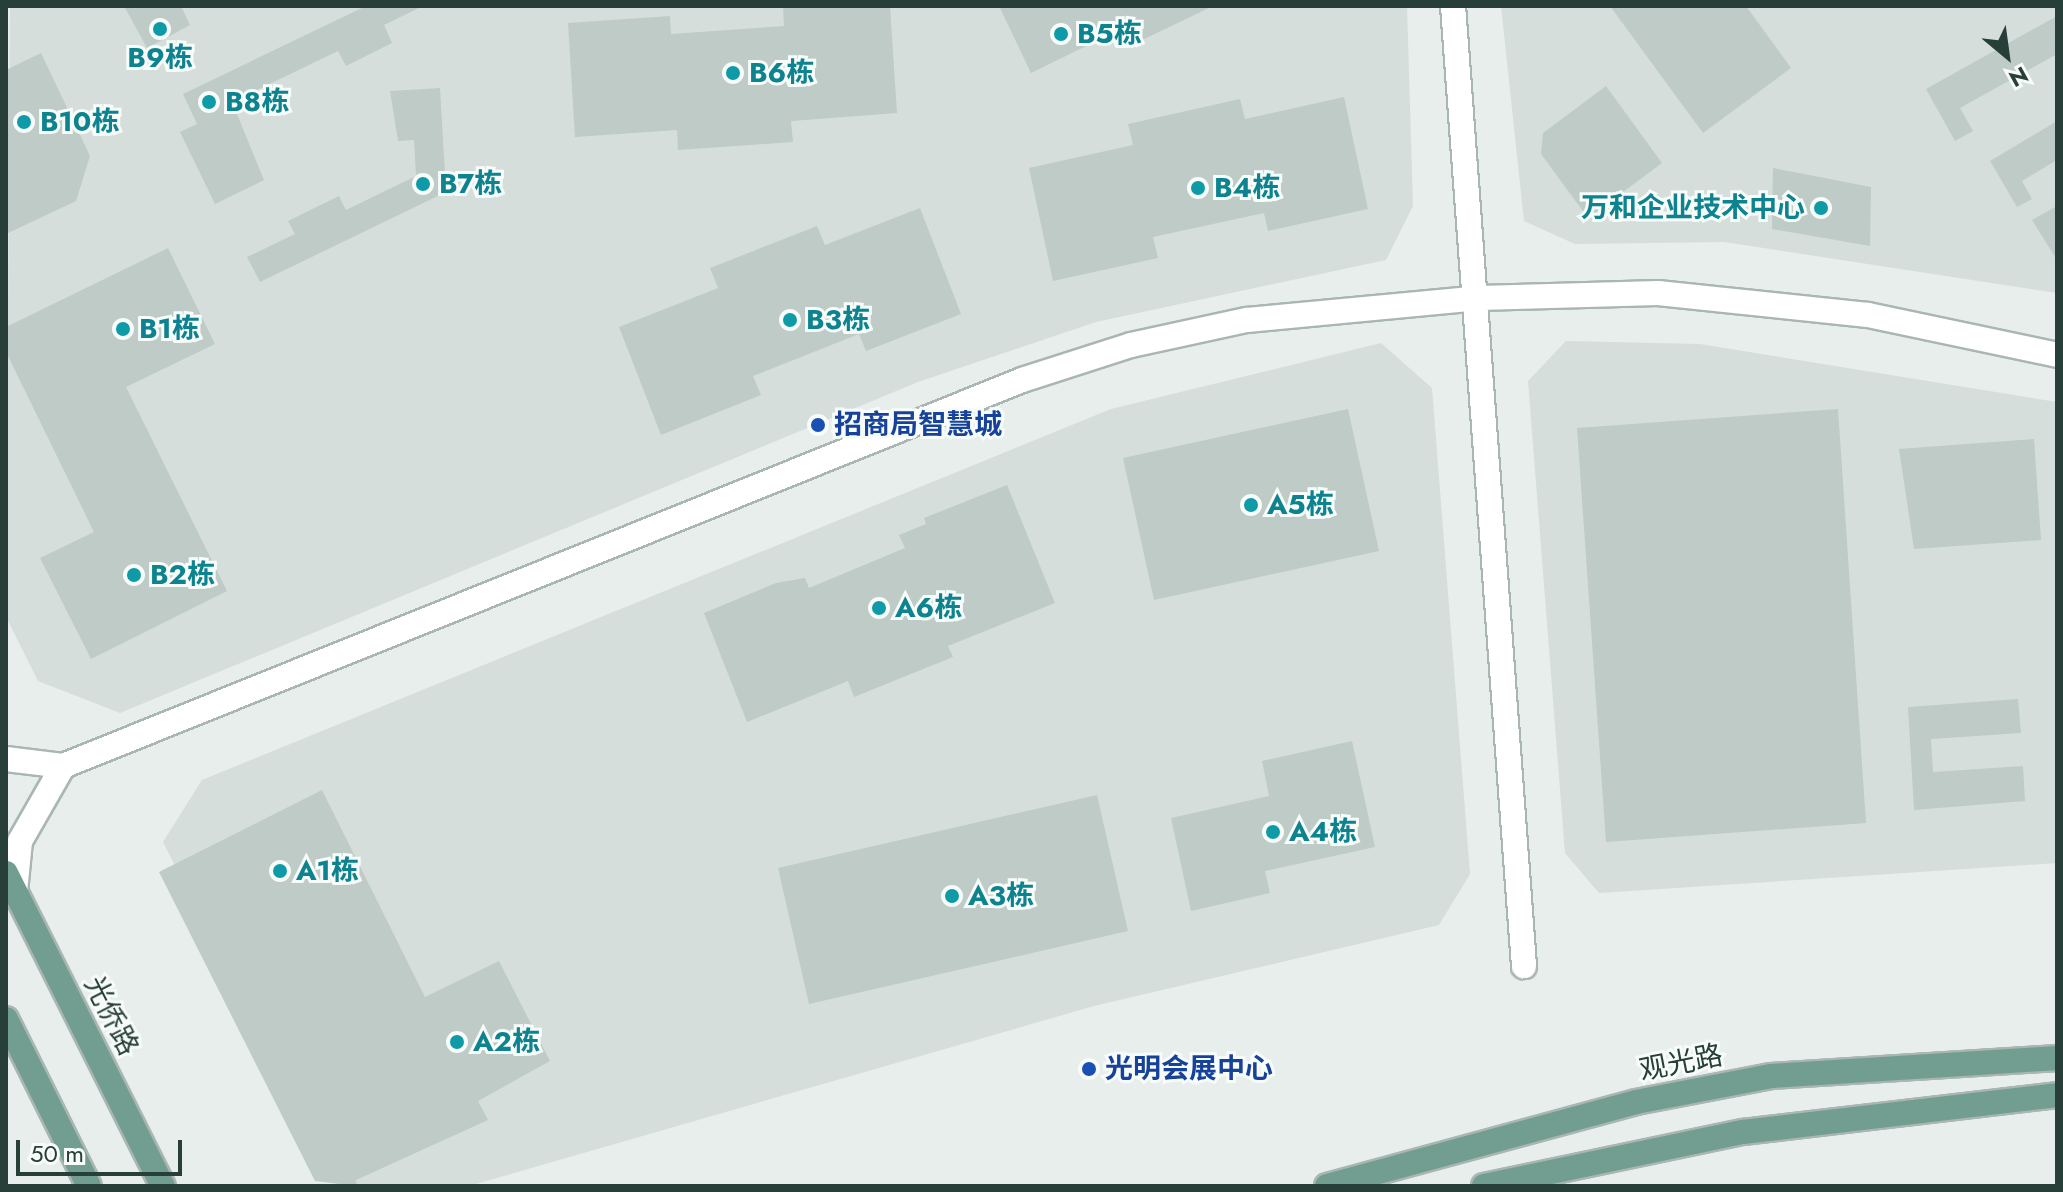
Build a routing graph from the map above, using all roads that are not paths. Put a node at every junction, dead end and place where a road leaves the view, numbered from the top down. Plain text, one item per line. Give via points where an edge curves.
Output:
1 (1453, 6) edge
2 (1479, 298) junction
3 (2057, 355) edge
4 (6, 759) edge
5 (63, 766) junction
6 (10, 882) edge
7 (1524, 966) dead end
8 (6, 1019) edge
9 (2057, 1058) edge
10 (2057, 1095) edge
11 (1548, 1179) edge
12 (89, 1186) edge
13 (163, 1186) edge
14 (1327, 1186) edge
15 (1484, 1186) edge

1 - 2 street
2 - 3 street via 1658,293 1760,300
2 - 5 street via 1247,320 1131,345 1022,380
2 - 7 street
4 - 5 street
5 - 6 street via 20,841
6 - 13 main road, 光侨路
8 - 12 main road
9 - 14 main road, 观光路 via 1771,1076 1636,1102
10 - 11 main road via 1743,1132
11 - 15 main road

